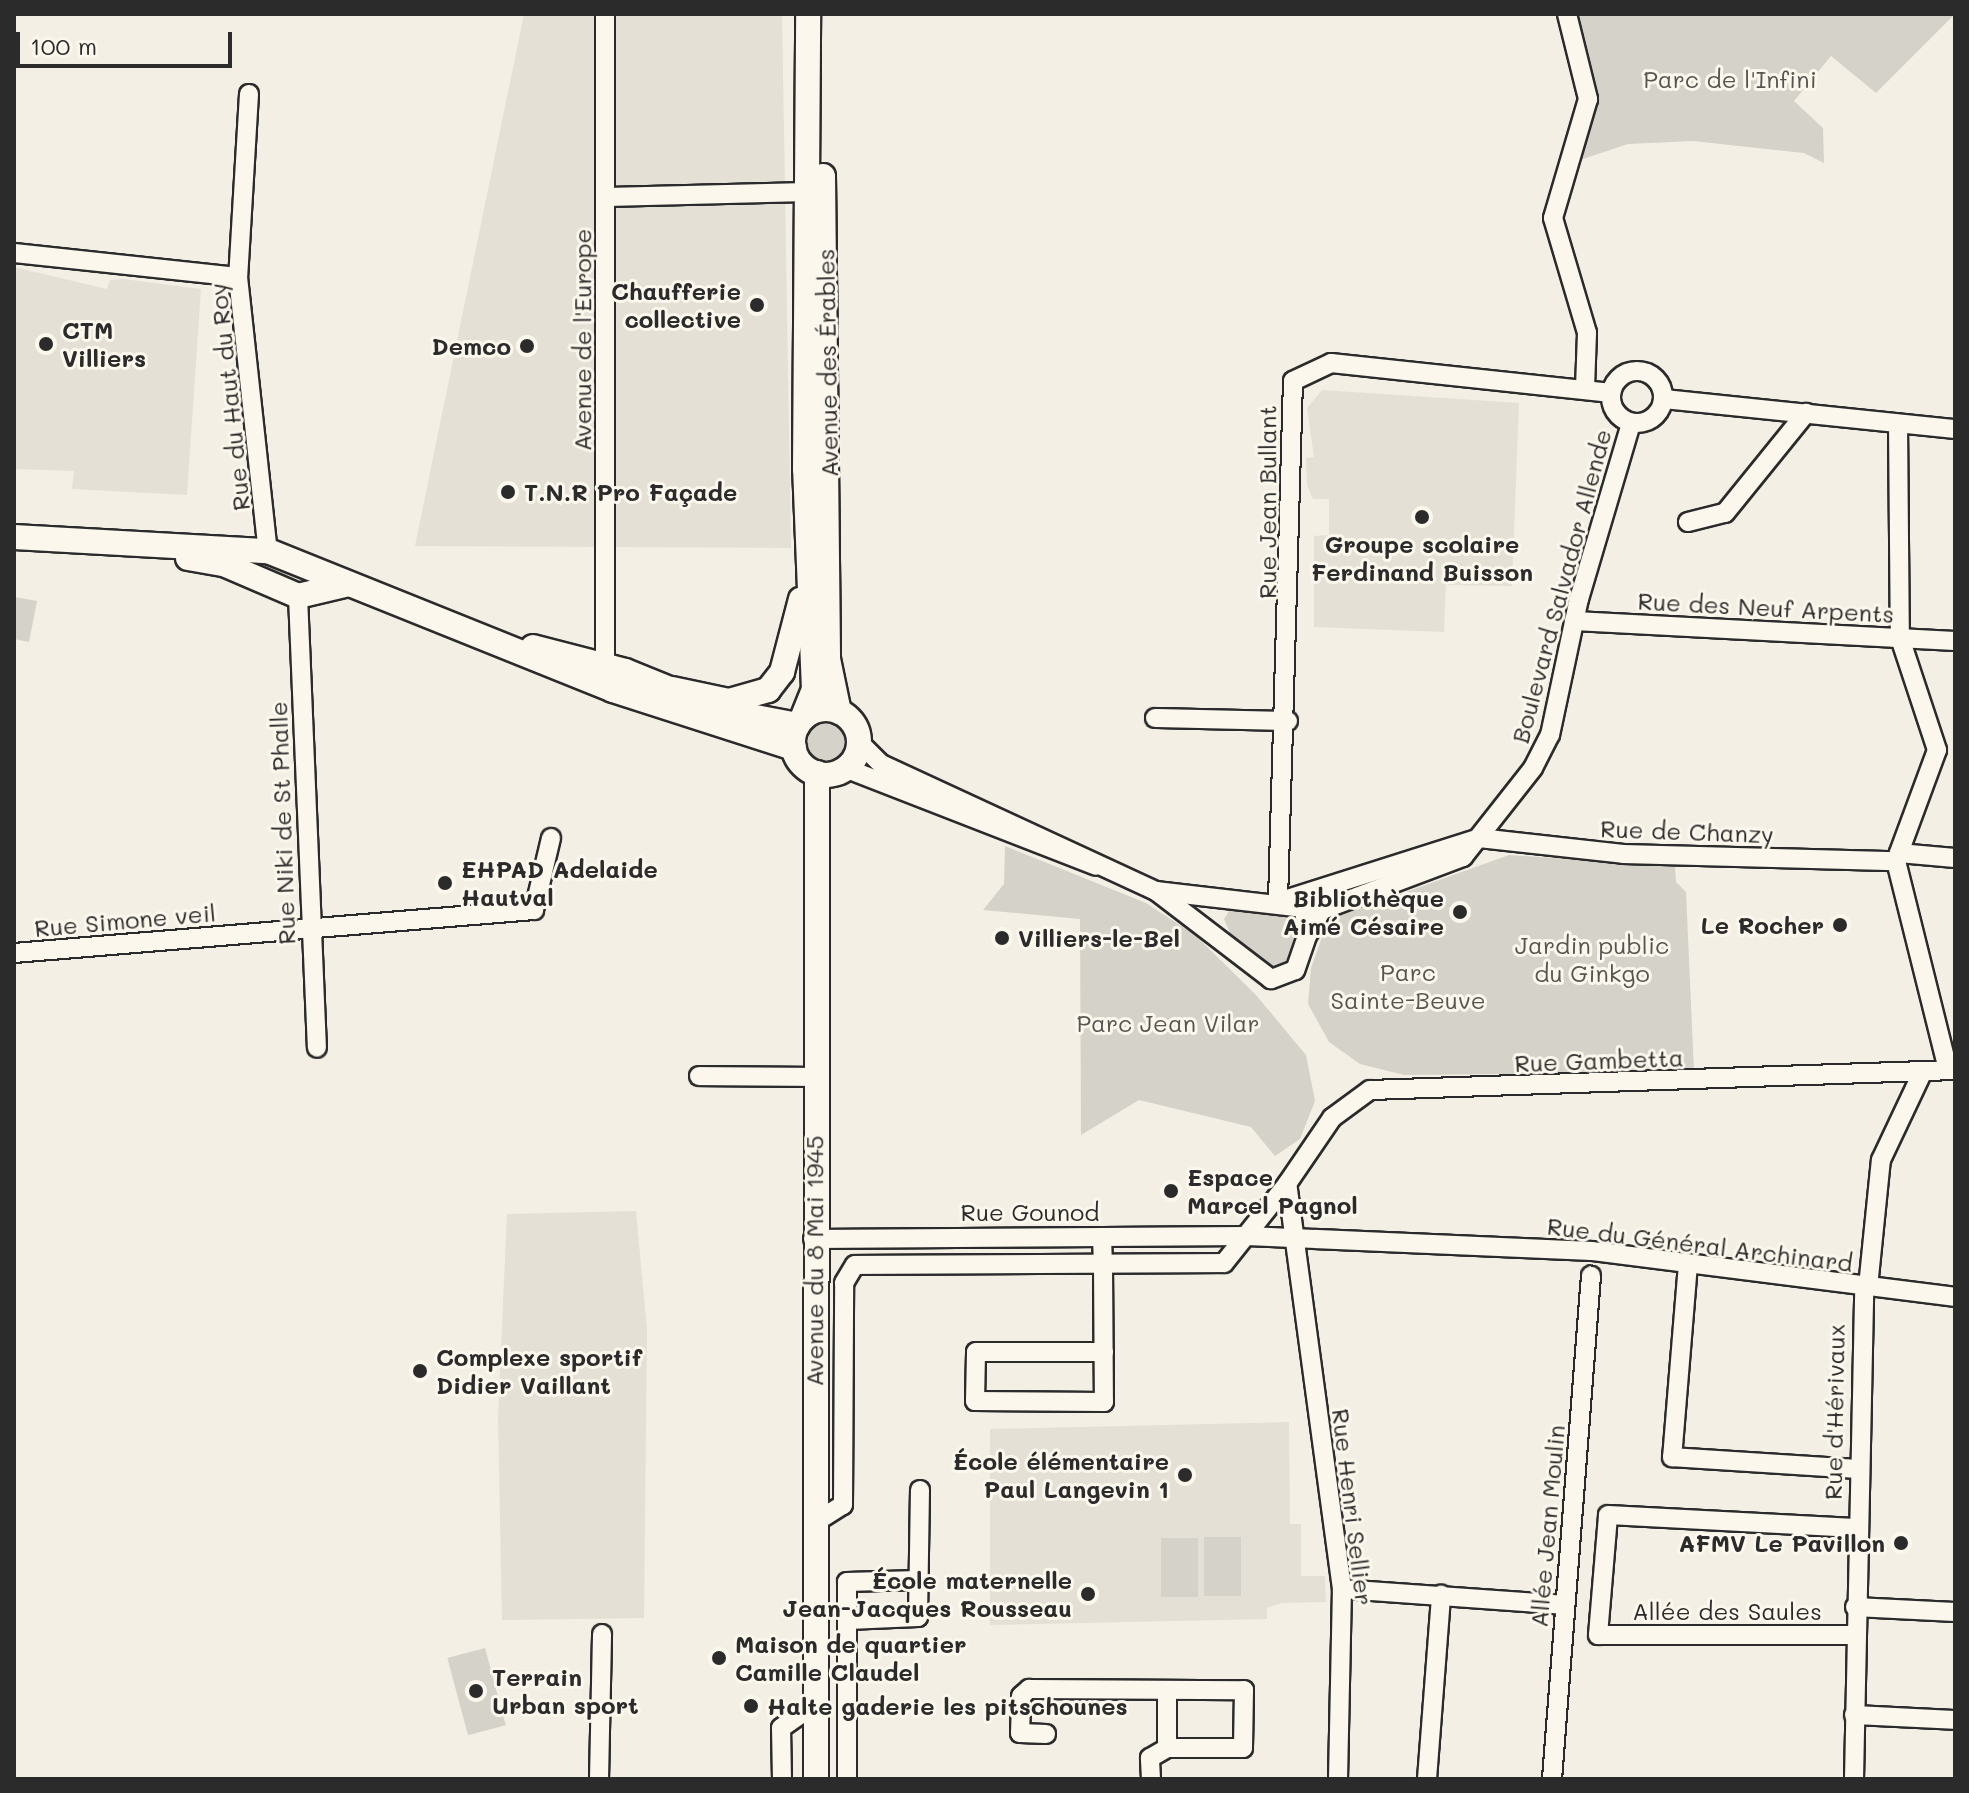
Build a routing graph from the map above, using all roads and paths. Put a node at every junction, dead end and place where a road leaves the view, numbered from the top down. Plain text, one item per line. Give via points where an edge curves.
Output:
1 (605, 14) edge
2 (808, 14) edge
3 (822, 14) edge
4 (1567, 14) edge
5 (249, 94) dead end
6 (808, 192) junction
7 (606, 197) junction
8 (14, 253) edge
9 (238, 277) junction
10 (1585, 388) junction
11 (1611, 393) junction
12 (1664, 399) junction
13 (1806, 413) junction
14 (1631, 423) junction
15 (1898, 424) junction
16 (1955, 429) edge
17 (805, 469) junction
18 (1688, 522) dead end
19 (14, 537) edge
20 (14, 550) edge
21 (268, 551) junction
22 (230, 556) junction
23 (313, 566) junction
24 (349, 584) junction
25 (306, 595) junction
26 (1574, 621) junction
27 (1900, 638) junction
28 (1955, 641) edge
29 (513, 645) junction
30 (605, 665) junction
31 (672, 689) junction
32 (839, 712) junction
33 (1155, 718) dead end
34 (1288, 721) junction
35 (798, 731) junction
36 (859, 742) junction
37 (1946, 750) edge
38 (845, 768) junction
39 (817, 773) junction
40 (551, 838) dead end
41 (1479, 838) junction
42 (1898, 857) junction
43 (1955, 858) edge
44 (1111, 869) junction
45 (1156, 891) junction
46 (1278, 901) junction
47 (311, 924) junction
48 (1307, 936) junction
49 (14, 953) edge
50 (317, 1048) dead end
51 (1952, 1070) edge
52 (1923, 1071) junction
53 (699, 1076) dead end
54 (813, 1077) junction
55 (1287, 1184) junction
56 (1247, 1236) junction
57 (1102, 1237) junction
58 (813, 1239) junction
59 (1295, 1242) junction
60 (1688, 1264) junction
61 (1103, 1266) junction
62 (1591, 1276) dead end
63 (1866, 1287) junction
64 (1955, 1297) edge
65 (1104, 1352) junction
66 (1857, 1469) junction
67 (920, 1490) dead end
68 (814, 1523) junction
69 (1856, 1528) junction
70 (918, 1580) junction
71 (1342, 1589) junction
72 (1441, 1595) junction
73 (1564, 1605) junction
74 (1855, 1607) junction
75 (1955, 1612) edge
76 (848, 1620) junction
77 (602, 1634) dead end
78 (1855, 1635) junction
79 (1167, 1691) junction
80 (814, 1705) junction
81 (1854, 1715) junction
82 (1955, 1720) edge
83 (1046, 1734) dead end
84 (1167, 1748) junction
85 (814, 1750) junction
86 (599, 1779) edge
87 (782, 1779) edge
88 (809, 1779) edge
89 (816, 1779) edge
90 (847, 1779) edge
91 (1151, 1779) edge
92 (1338, 1779) edge
93 (1427, 1779) edge
94 (1552, 1779) edge
95 (1854, 1779) edge

1 - 7 street, Avenue de l'Europe
2 - 6 main road, Avenue des Érables
3 - 32 main road, Avenue des Érables via 828,659
4 - 10 street via 1588,99 1553,218 1587,333
5 - 9 street, Rue du Haut du Roy
6 - 7 street
6 - 17 main road, Avenue des Érables
7 - 30 street, Avenue de l'Europe
8 - 9 street
9 - 21 street, Rue du Haut du Roy
10 - 11 street, Rue Jean Bullant
10 - 34 street, Rue Jean Bullant via 1331,363 1298,375 1289,403
11 - 12 street via 1636,371 1659,382
11 - 14 street via 1613,408
12 - 13 street
12 - 14 street via 1653,419
13 - 15 street
13 - 18 street via 1725,513
14 - 26 street, Boulevard Salvador Allende
15 - 16 street
15 - 27 street
17 - 31 main road, Avenue des Érables via 801,603 782,672 749,699
17 - 35 main road, Avenue des Érables via 814,690
19 - 22 main road
20 - 22 main road
21 - 22 main road
21 - 23 main road
22 - 25 main road
23 - 24 main road
23 - 25 main road via 319,584
24 - 25 main road
24 - 29 main road
25 - 47 street, Rue Niki de St Phalle
26 - 27 street, Rue des Neuf Arpents
26 - 41 street, Boulevard Salvador Allende via 1543,752
27 - 28 street, Rue des Neuf Arpents
27 - 37 street
29 - 30 main road
29 - 35 main road via 613,690
30 - 31 main road
31 - 35 main road via 724,711
32 - 35 main road via 820,710
32 - 36 main road
33 - 34 street
34 - 46 street, Rue Jean Bullant
35 - 39 main road
36 - 38 main road
36 - 44 street via 881,764
37 - 42 street
38 - 39 main road
38 - 44 street via 1073,862
39 - 54 main road, Avenue du 8 Mai 1945
40 - 47 street, Rue Simone veil via 534,910
41 - 42 street, Rue de Chanzy via 1623,854
41 - 46 street
41 - 48 street, Boulevard Salvador Allende via 1447,866 1322,910
42 - 43 street, Rue de Chanzy
42 - 51 street
44 - 45 street
45 - 46 street via 1211,902
45 - 48 street, Boulevard Salvador Allende via 1271,979 1290,977
46 - 48 street via 1304,908
47 - 49 street, Rue Simone veil via 167,946
47 - 50 street, Rue Niki de St Phalle
51 - 52 street, Rue Gambetta
52 - 55 street, Rue Gambetta via 1370,1090 1332,1118
52 - 63 street, Rue d'Hérivaux via 1881,1160
53 - 54 street
54 - 58 main road, Avenue du 8 Mai 1945
55 - 56 street, Rue Gambetta
55 - 59 street
56 - 57 street, Rue Gounod
56 - 59 street, Rue du Général Archinard
56 - 61 street, Rue Gambetta via 1224,1263
57 - 58 street, Rue Gounod
57 - 61 street
58 - 68 main road, Avenue du 8 Mai 1945
59 - 60 street, Rue du Général Archinard via 1592,1251
59 - 71 street, Rue Henri Sellier
60 - 63 street, Rue du Général Archinard
60 - 66 street via 1672,1457
61 - 65 street
61 - 68 street, Rue Gambetta via 855,1265 844,1283 843,1505
62 - 73 street, Allée Jean Moulin
63 - 64 street, Rue du Général Archinard
63 - 66 street, Rue d'Hérivaux
65 - 65 street via 1104,1402 975,1401 976,1352
66 - 69 street, Rue d'Hérivaux
67 - 70 street
68 - 80 main road, Avenue du 8 Mai 1945
69 - 74 street, Rue d'Hérivaux
69 - 78 street, Allée des Saules via 1608,1515 1598,1635
70 - 76 street via 918,1617
70 - 76 street via 847,1582
71 - 72 street
71 - 92 street, Rue Henri Sellier
72 - 73 street
72 - 93 street
73 - 94 street, Allée Jean Moulin
74 - 75 street
74 - 78 street, Rue d'Hérivaux
76 - 90 street
77 - 86 street
78 - 81 street, Rue d'Hérivaux
79 - 83 street via 1029,1689 1021,1696 1020,1733
79 - 84 street
79 - 84 street via 1244,1690 1243,1748
80 - 85 main road, Avenue du 8 Mai 1945
80 - 87 street via 781,1728
81 - 82 street
81 - 95 street, Rue d'Hérivaux
84 - 91 street via 1150,1758
85 - 88 main road, Avenue du 8 Mai 1945
85 - 89 main road, Avenue du 8 Mai 1945

